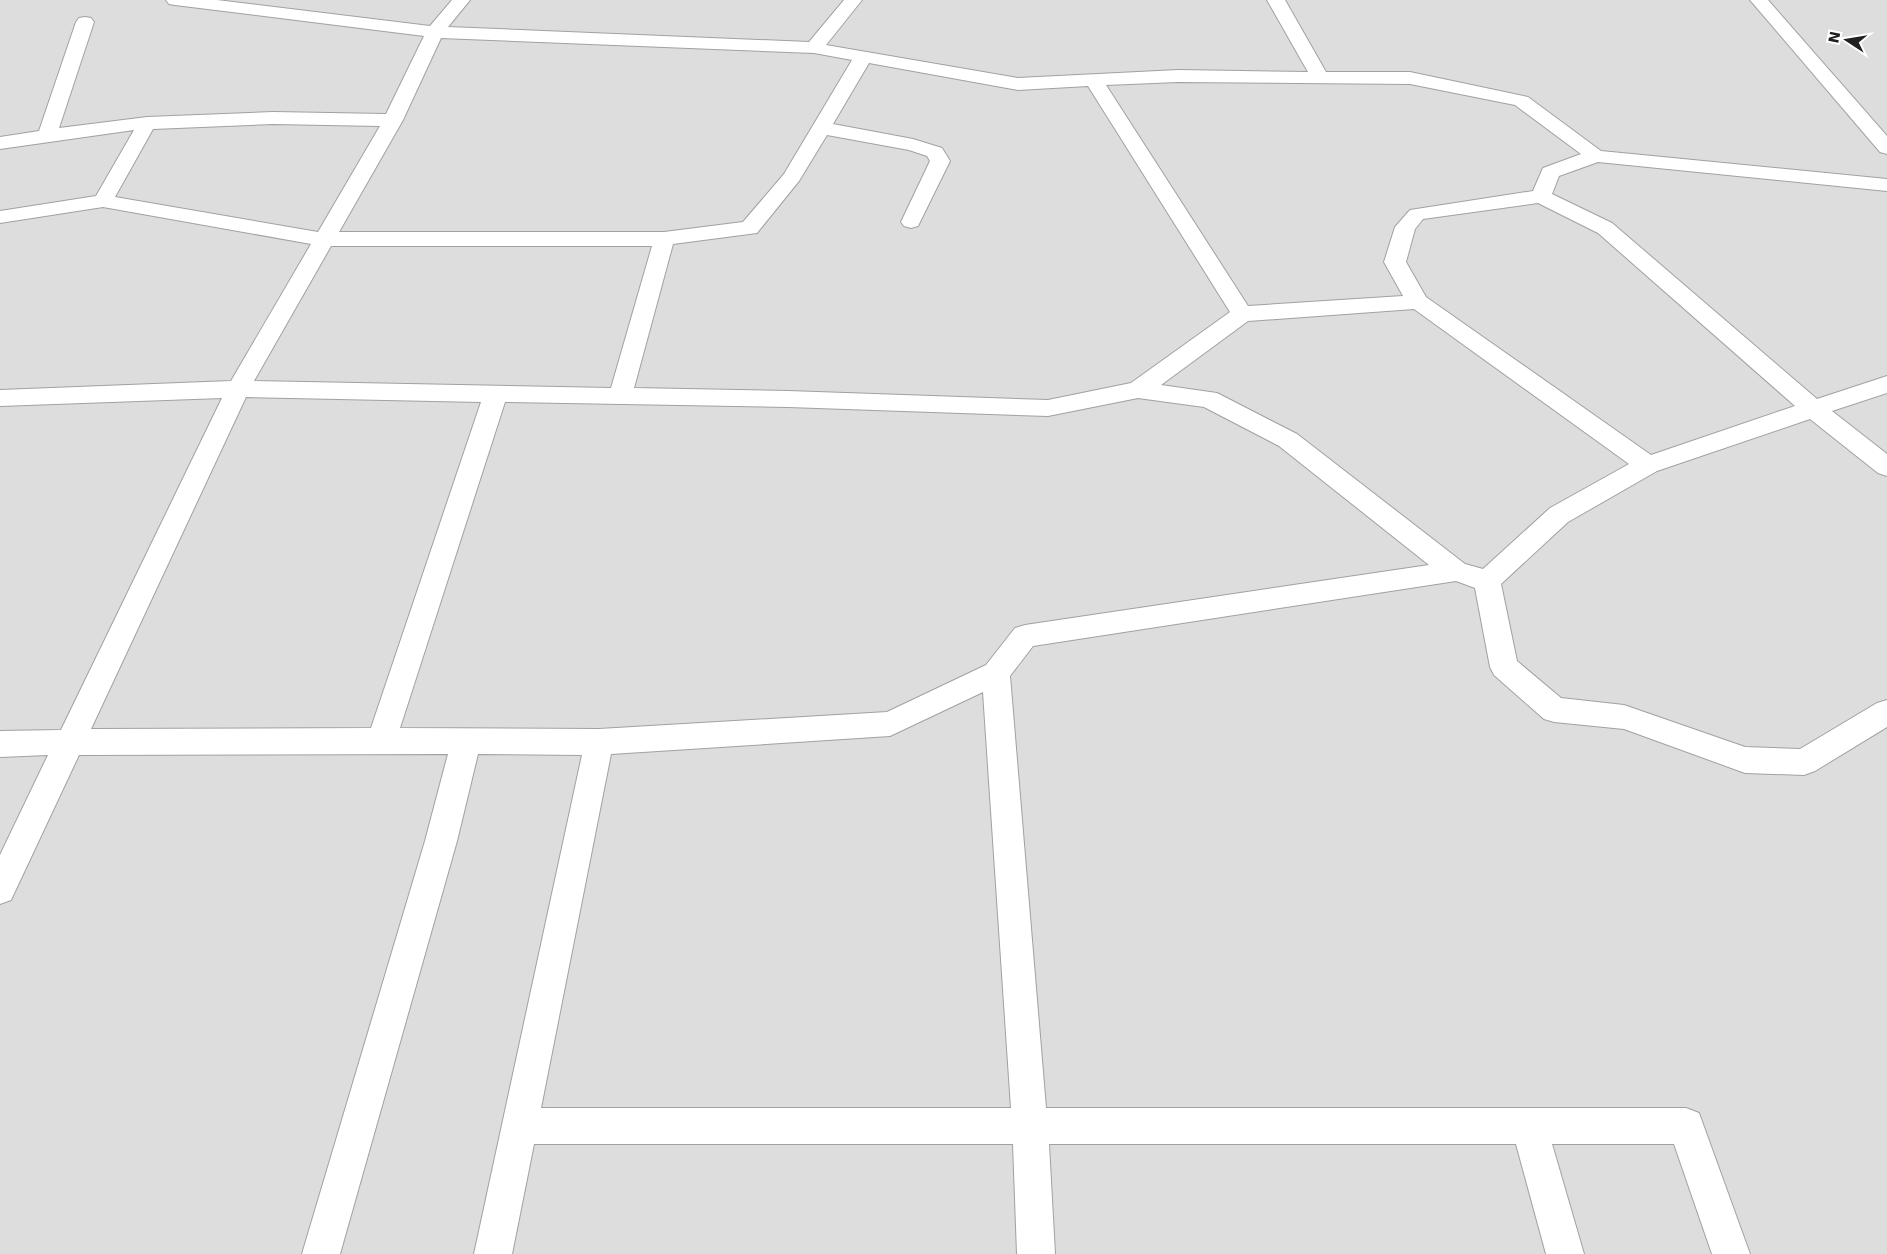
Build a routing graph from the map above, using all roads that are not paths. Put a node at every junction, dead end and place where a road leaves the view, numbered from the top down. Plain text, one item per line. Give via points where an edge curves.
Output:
1 (175, 0) edge
2 (462, 0) edge
3 (853, 0) edge
4 (1276, 0) edge
5 (1759, 0) edge
6 (85, 22) dead end
7 (435, 32) junction
8 (814, 48) junction
9 (864, 56) junction
10 (1320, 77) junction
11 (1093, 80) junction
12 (392, 120) junction
13 (147, 123) junction
14 (821, 128) junction
15 (47, 136) junction
16 (0, 143) edge
17 (1887, 148) edge
18 (1596, 156) junction
19 (1887, 185) edge
20 (1541, 196) junction
21 (103, 201) junction
22 (0, 217) edge
23 (912, 222) dead end
24 (322, 239) junction
25 (664, 239) junction
26 (1418, 302) junction
27 (1242, 314) junction
28 (1887, 384) edge
29 (238, 389) junction
30 (1138, 390) junction
31 (496, 394) junction
32 (620, 397) junction
33 (0, 398) edge
34 (1813, 409) junction
35 (1648, 465) junction
36 (1887, 467) edge
37 (1456, 572) junction
38 (1487, 581) junction
39 (996, 673) junction
40 (1887, 712) edge
41 (381, 741) junction
42 (466, 741) junction
43 (70, 742) junction
44 (600, 742) junction
45 (0, 744) edge
46 (0, 889) edge
47 (520, 1126) junction
48 (1030, 1126) junction
49 (1528, 1126) junction
50 (321, 1254) edge
51 (494, 1254) edge
52 (1036, 1254) edge
53 (1565, 1254) edge
54 (1731, 1254) edge

1 - 7 street
2 - 7 street
3 - 8 street
4 - 10 street
5 - 17 street
6 - 15 street
7 - 8 street
7 - 12 street
8 - 9 street
9 - 11 street via 1018,84
9 - 14 street
10 - 11 street via 1178,76
10 - 18 street via 1410,78 1520,101
11 - 27 street
12 - 13 street via 273,118
12 - 24 street
13 - 15 street
13 - 21 street
14 - 23 street via 935,152 940,161
14 - 25 street via 792,177 750,228
15 - 16 street
18 - 19 street
18 - 20 street via 1550,172
20 - 26 street via 1417,214 1405,228 1395,262
20 - 34 street via 1604,228
21 - 22 street
21 - 24 street
24 - 25 street
24 - 29 street
25 - 32 street
26 - 27 street
26 - 35 street
27 - 30 street
28 - 34 street
29 - 31 street
29 - 33 street
29 - 43 street
30 - 32 street via 1048,408
30 - 37 street via 1209,398 1288,440
31 - 32 street
31 - 41 street
34 - 35 street
34 - 36 street
35 - 38 street via 1559,516
37 - 38 street
37 - 39 street via 1025,636
38 - 40 street via 1504,667 1554,710 1624,717 1745,760 1804,762
39 - 44 street via 890,724
39 - 48 street
41 - 42 street
41 - 43 street
42 - 44 street
42 - 50 street via 441,841
43 - 45 street
43 - 46 street
44 - 47 street
47 - 48 street
47 - 51 street
48 - 49 street
48 - 52 street
49 - 53 street
49 - 54 street via 1686,1126

